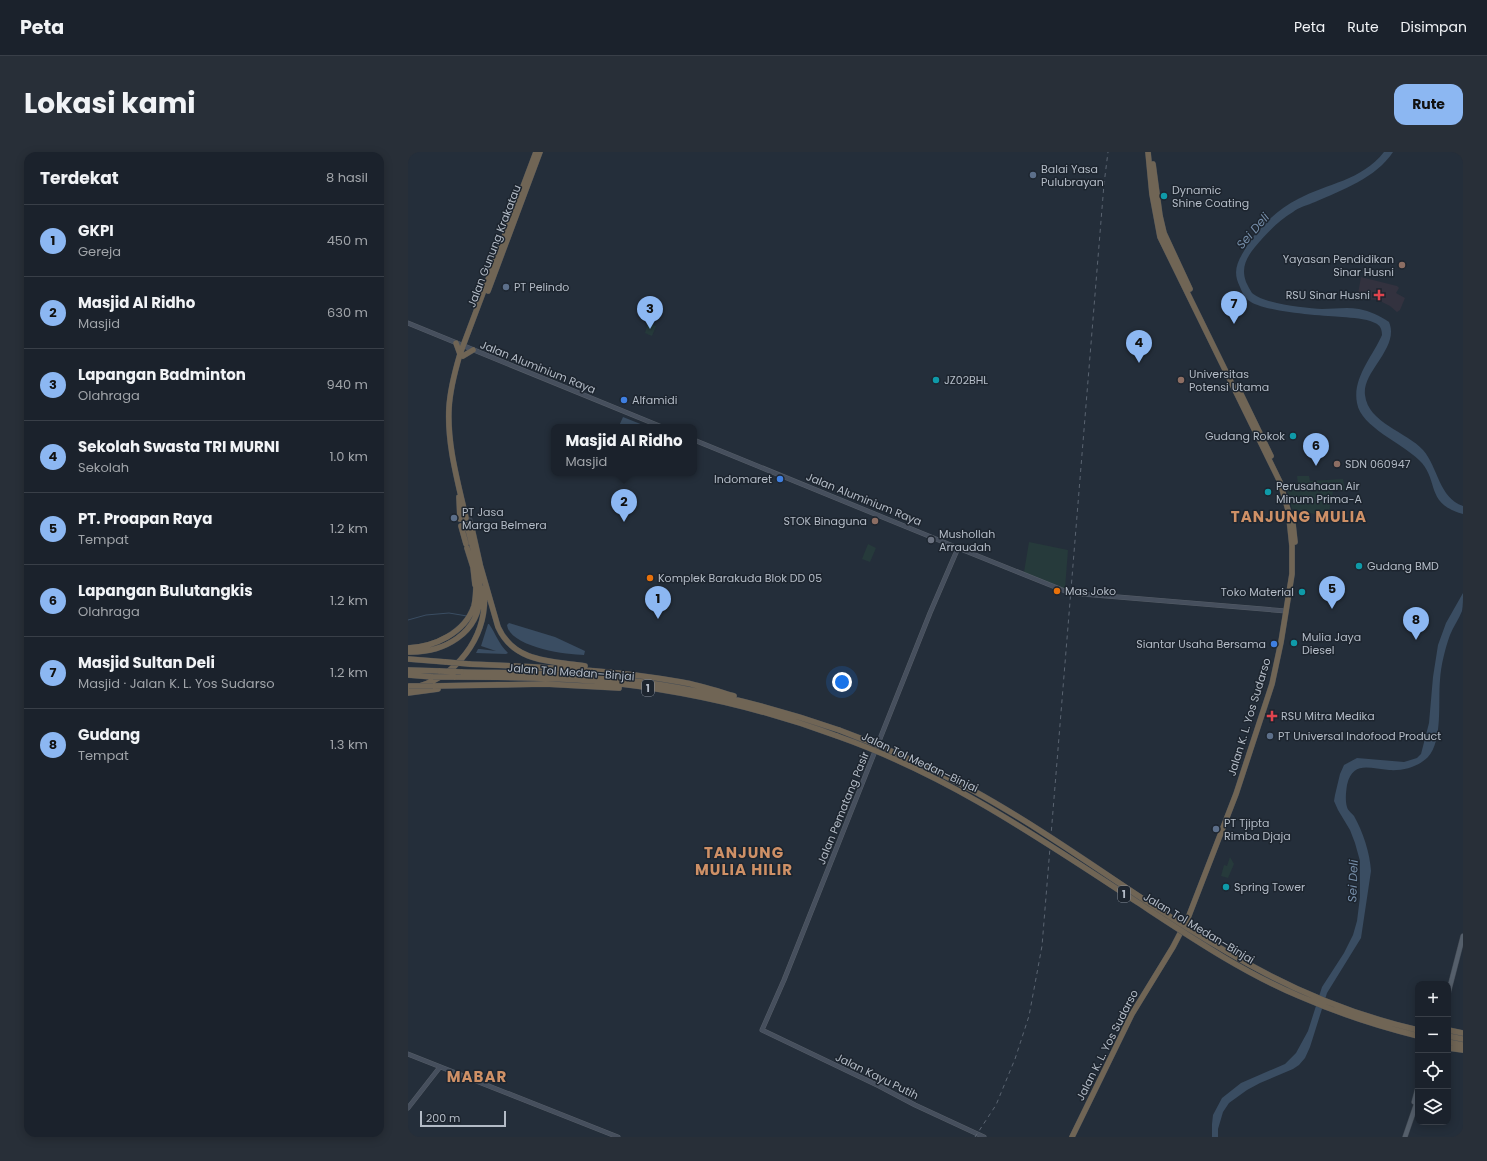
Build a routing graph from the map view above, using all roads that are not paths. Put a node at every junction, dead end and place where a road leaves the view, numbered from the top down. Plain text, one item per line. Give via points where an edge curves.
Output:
1 (536, 152) edge
2 (540, 152) edge
3 (1148, 152) edge
4 (1152, 152) edge
5 (408, 323) edge
6 (456, 343) junction
7 (465, 347) junction
8 (473, 350) junction
9 (462, 355) junction
10 (655, 424) edge
11 (697, 441) edge
12 (467, 525) junction
13 (958, 548) junction
14 (473, 550) junction
15 (479, 561) junction
16 (476, 597) junction
17 (1288, 612) junction
18 (472, 616) junction
19 (409, 654) edge
20 (408, 670) edge
21 (408, 675) edge
22 (639, 676) junction
23 (408, 687) edge
24 (432, 688) junction
25 (662, 690) junction
26 (408, 693) edge
27 (1266, 711) junction
28 (816, 722) junction
29 (838, 733) junction
30 (1463, 936) edge
31 (1452, 976) junction
32 (1450, 981) edge
33 (1451, 981) edge
34 (1415, 1029) edge
35 (762, 1030) joint
36 (1451, 1031) edge
37 (1463, 1033) edge
38 (1415, 1035) edge
39 (1451, 1037) edge
40 (1463, 1039) edge
41 (1451, 1043) edge
42 (1463, 1045) edge
43 (1451, 1048) edge
44 (1463, 1050) edge
45 (408, 1054) edge
46 (440, 1067) junction
47 (1417, 1089) edge
48 (1415, 1107) edge
49 (408, 1108) edge
50 (1412, 1115) junction
51 (618, 1137) edge
52 (984, 1137) edge
53 (1072, 1137) edge
54 (1075, 1137) edge
55 (1405, 1137) edge

1 - 7 highway, Jalan Gunung Krakatau
2 - 7 highway, Jalan Gunung Krakatau
3 - 17 highway, Jalan K. L. Yos Sudarso via 1160,238 1280,482 1288,510 1292,546
4 - 17 highway, Jalan K. L. Yos Sudarso via 1157,201 1164,233 1284,485 1294,529 1295,554 1294,582
5 - 6 street, Jalan Aluminium Raya
6 - 7 street, Jalan Aluminium Raya
6 - 9 highway
7 - 8 street, Jalan Aluminium Raya
7 - 9 highway
8 - 9 highway
8 - 10 street, Jalan Aluminium Raya
9 - 9 highway via 453,397 452,426 465,518 450,440 449,413 453,381
11 - 13 street, Jalan Aluminium Raya
12 - 14 highway
12 - 15 highway
12 - 16 highway via 466,546 473,567
13 - 17 street, Jalan Aluminium Raya via 1070,593
13 - 35 street, Jalan Pematang Pasir
14 - 16 highway
14 - 18 highway via 480,602
15 - 22 highway via 498,627 505,640 517,651 544,660
15 - 23 highway via 485,606 474,642 462,659 443,676 422,686
16 - 18 highway
17 - 27 highway, Jalan K. L. Yos Sudarso via 1276,681
18 - 19 highway via 444,639
19 - 22 highway, bridge via 446,662 581,669
20 - 28 highway, Jalan Tol Medan–Binjai / 1, bridge via 571,675 649,683 741,701
21 - 25 highway, Jalan Tol Medan–Binjai / 1, bridge via 571,680
22 - 28 highway via 691,684
23 - 24 highway, bridge
24 - 25 highway via 545,684
24 - 26 highway
25 - 29 highway, Jalan Tol Medan–Binjai / 1 via 752,709
27 - 53 highway, Jalan K. L. Yos Sudarso via 1188,918 1132,1014
27 - 54 highway, Jalan K. L. Yos Sudarso via 1243,783 1196,907 1134,1018
28 - 29 highway, Jalan Tol Medan–Binjai / 1
29 - 34 highway, Jalan Tol Medan–Binjai / 1, bridge via 902,756 975,792 1212,943 1267,974 1329,1003
29 - 38 highway, Jalan Tol Medan–Binjai / 1, bridge via 971,796 1208,948 1264,979 1298,996 1358,1019
30 - 31 main road
31 - 32 main road
31 - 33 main road
35 - 52 street, Jalan Kayu Putih
36 - 37 highway
39 - 40 highway
41 - 42 highway
43 - 44 highway
45 - 46 street
46 - 49 street
46 - 51 street
47 - 50 main road
48 - 50 main road
50 - 55 main road

